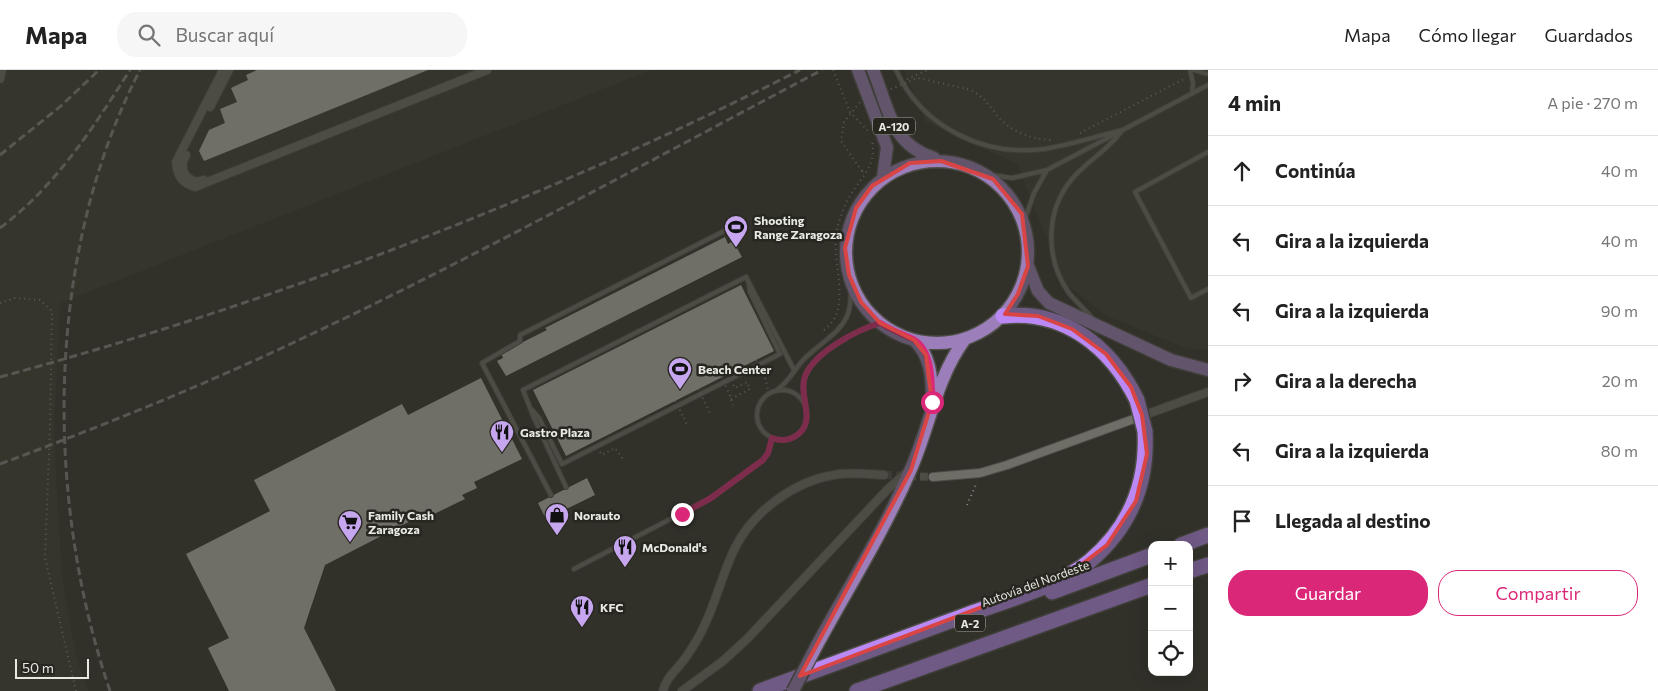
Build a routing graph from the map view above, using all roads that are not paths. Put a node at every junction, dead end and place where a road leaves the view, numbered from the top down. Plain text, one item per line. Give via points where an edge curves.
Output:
1 (2, 70) edge
2 (223, 70) edge
3 (230, 70) edge
4 (475, 70) edge
5 (487, 70) edge
6 (858, 70) edge
7 (873, 70) edge
8 (896, 70) edge
9 (1190, 70) edge
10 (1194, 70) edge
11 (1208, 74) edge
12 (0, 79) edge
13 (1208, 85) edge
14 (1192, 94) junction
15 (1123, 130) junction
16 (1208, 152) edge
17 (941, 161) junction
18 (1047, 170) junction
19 (985, 174) junction
20 (882, 177) junction
21 (1024, 222) junction
22 (738, 224) dead end
23 (1028, 266) junction
24 (849, 275) junction
25 (750, 284) junction
26 (1208, 289) edge
27 (1003, 316) junction
28 (880, 323) junction
29 (1097, 326) junction
30 (965, 339) junction
31 (914, 340) junction
32 (794, 370) junction
33 (1208, 370) edge
34 (777, 390) junction
35 (1208, 392) edge
36 (932, 402) junction
37 (806, 405) junction
38 (532, 409) junction
39 (772, 438) junction
40 (911, 470) junction
41 (884, 475) tunnel mouth
42 (933, 477) tunnel mouth
43 (566, 487) dead end
44 (551, 495) dead end
45 (1208, 535) edge
46 (1192, 541) edge
47 (1148, 556) edge
48 (1208, 565) edge
49 (574, 569) dead end
50 (1193, 571) edge
51 (1149, 586) edge
52 (662, 691) edge
53 (682, 691) edge
54 (760, 691) edge
55 (789, 691) edge
56 (793, 691) edge
57 (857, 691) edge

1 - 12 street
2 - 5 street via 176,162 176,170 187,185 195,187
3 - 4 street via 182,161 185,176 196,182
6 - 20 main road, A-120 via 887,147
7 - 17 main road, A-120 via 902,140 916,152
8 - 15 lane via 917,104 932,119 969,140 992,147 1044,149
9 - 14 lane
10 - 11 lane
13 - 14 lane
14 - 15 lane
15 - 18 lane
15 - 29 lane via 1108,148 1072,179 1058,202 1052,221 1051,244 1059,275 1070,294
16 - 26 lane via 1134,192 1191,298
17 - 19 main road
17 - 20 main road via 910,163
18 - 19 lane via 1012,178
18 - 21 lane via 1034,193
19 - 21 main road via 1005,188
20 - 24 main road via 863,197 850,221 845,248
21 - 23 main road
22 - 44 lane via 520,335 520,341 482,363
23 - 27 main road via 1018,294
23 - 29 main road via 1038,290 1049,303
24 - 28 main road via 861,302
24 - 32 lane via 851,306 844,323
25 - 32 lane
25 - 38 lane via 746,278 523,390
25 - 38 lane via 750,292 780,354 562,464
27 - 30 main road via 985,330
27 - 54 highway, bridge via 1038,316 1059,322 1083,336 1116,366 1137,400 1147,454 1143,481 1126,522 1108,545 1069,574
28 - 31 main road
28 - 37 lane via 848,336 812,366 804,381
29 - 33 main road via 1180,364
30 - 31 main road via 948,342
30 - 36 main road via 948,365
31 - 36 main road via 929,364
32 - 34 lane
34 - 37 lane via 794,392
34 - 39 lane via 763,398 757,413 760,428
35 - 42 street via 1007,465 980,473
36 - 40 main road
37 - 39 lane via 807,421 799,434 786,440
38 - 43 lane
39 - 49 lane via 763,460 711,498
40 - 53 street via 887,490 747,639
40 - 56 main road, bridge
41 - 52 street via 835,475 817,479 785,494 768,507 747,528 736,546 705,625
45 - 46 highway
47 - 55 highway, Autovía del Nordeste / A-2
48 - 50 highway
51 - 57 highway, A-2

